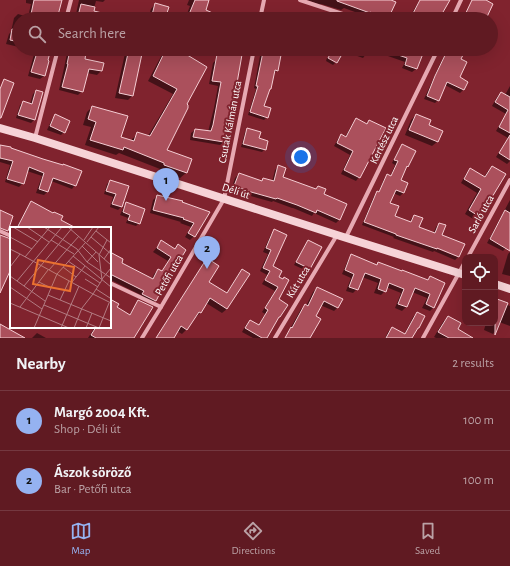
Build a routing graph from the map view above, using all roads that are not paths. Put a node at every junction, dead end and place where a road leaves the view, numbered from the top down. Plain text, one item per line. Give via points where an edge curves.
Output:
1 (71, 0) edge
2 (264, 0) edge
3 (300, 0) edge
4 (461, 0) edge
5 (68, 12) edge
6 (261, 12) edge
7 (337, 12) edge
8 (455, 12) edge
9 (56, 56) edge
10 (253, 56) edge
11 (435, 56) edge
12 (0, 128) edge
13 (35, 138) junction
14 (510, 180) edge
15 (224, 199) junction
16 (0, 231) edge
17 (337, 235) junction
18 (10, 236) edge
19 (346, 238) junction
20 (470, 254) edge
21 (462, 274) edge
22 (111, 283) edge
23 (498, 285) edge
24 (510, 289) edge
25 (161, 307) junction
26 (142, 338) edge
27 (276, 338) edge
28 (422, 338) edge

1 - 5 street
2 - 6 street
3 - 7 street
4 - 8 street
9 - 13 street
10 - 15 street, Csutak Kálmán utca
11 - 19 street, Kertész utca
12 - 13 street, Déli út
13 - 15 street, Déli út
14 - 20 street, Sarló utca
15 - 17 street, Déli út
15 - 25 street, Petőfi utca
16 - 18 street
17 - 19 street, Déli út
17 - 27 street, Kút utca
19 - 21 street, Déli út
21 - 28 street
22 - 25 street
23 - 24 street
25 - 26 street, Petőfi utca

